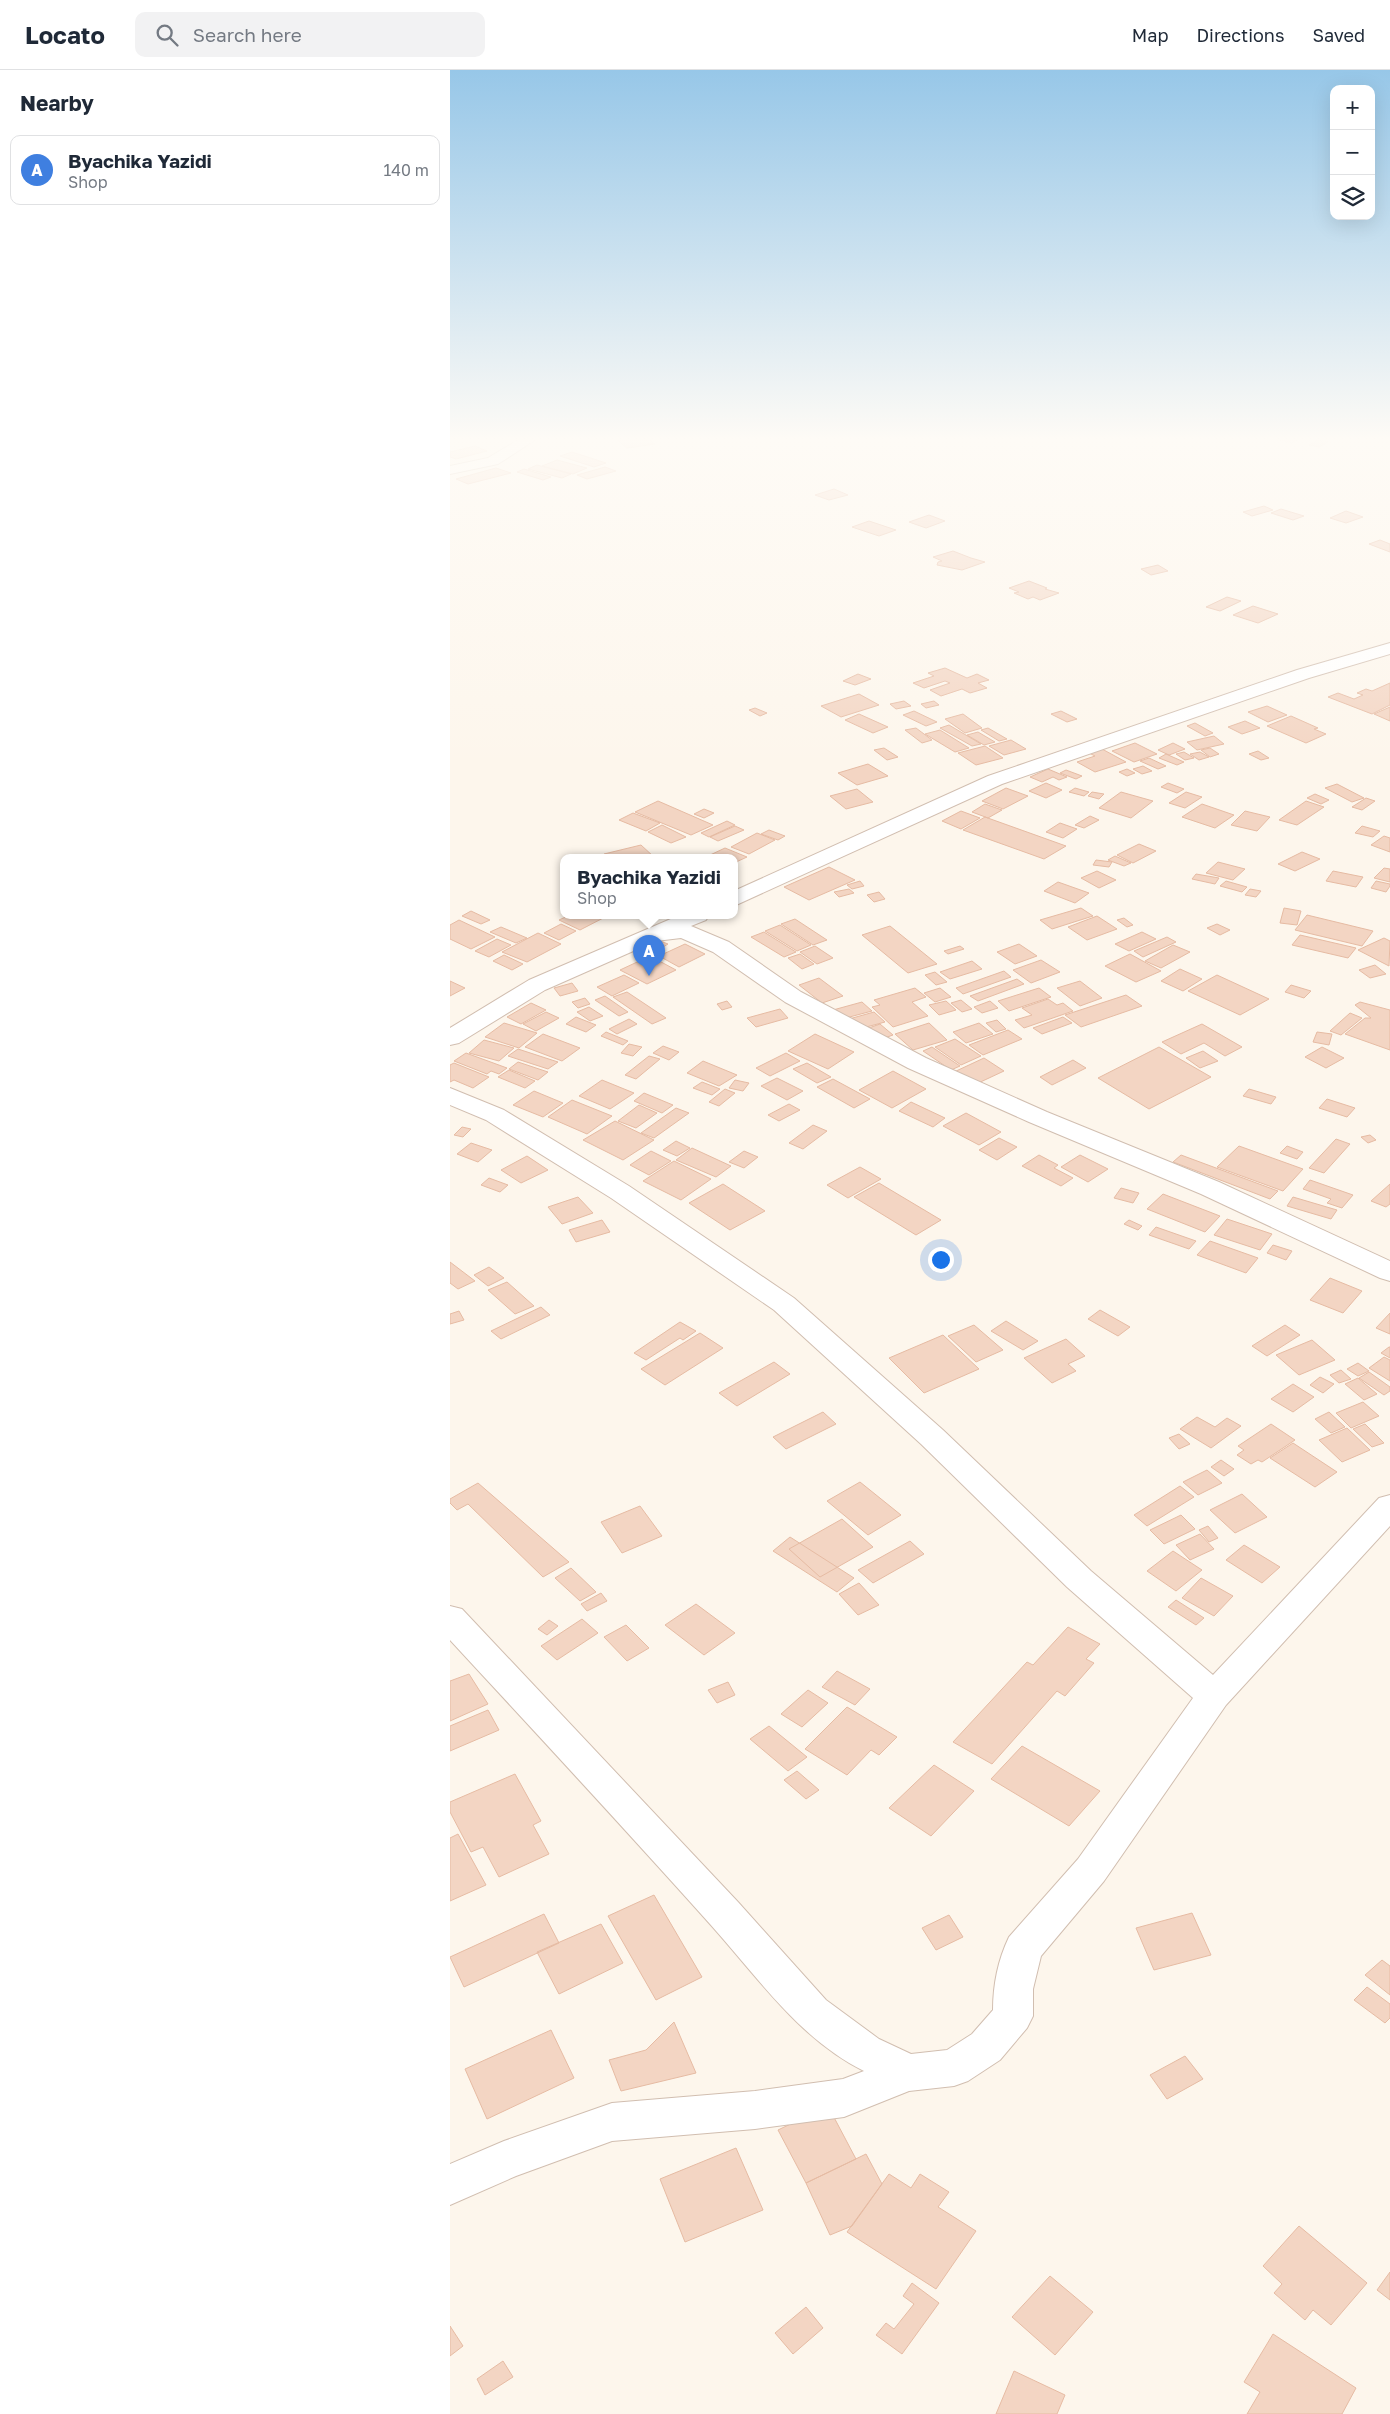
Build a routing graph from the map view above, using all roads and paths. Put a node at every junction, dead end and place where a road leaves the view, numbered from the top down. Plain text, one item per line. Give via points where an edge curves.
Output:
1 (1390, 648) edge
2 (1366, 655) junction
3 (1390, 666) edge
4 (738, 897) edge
5 (688, 919) edge
6 (646, 936) junction
7 (450, 1038) edge
8 (450, 1096) edge
9 (1390, 1272) edge
10 (1390, 1506) edge
11 (450, 1618) edge
12 (1214, 1696) junction
13 (908, 2073) junction
14 (450, 2185) edge

1 - 2 street
2 - 3 street
2 - 4 street via 995,780
5 - 6 street
6 - 7 street via 537,984
6 - 9 street via 684,931 721,946 792,997 917,1063 1210,1188
8 - 12 street via 496,1115 620,1192 784,1304 932,1437 1079,1579
10 - 12 street
11 - 13 street via 812,2012 865,2052
12 - 13 street via 1091,1870 1023,1949 1013,1989 1013,2016 986,2047 954,2068
13 - 14 street via 844,2098 755,2110 612,2122 504,2161

